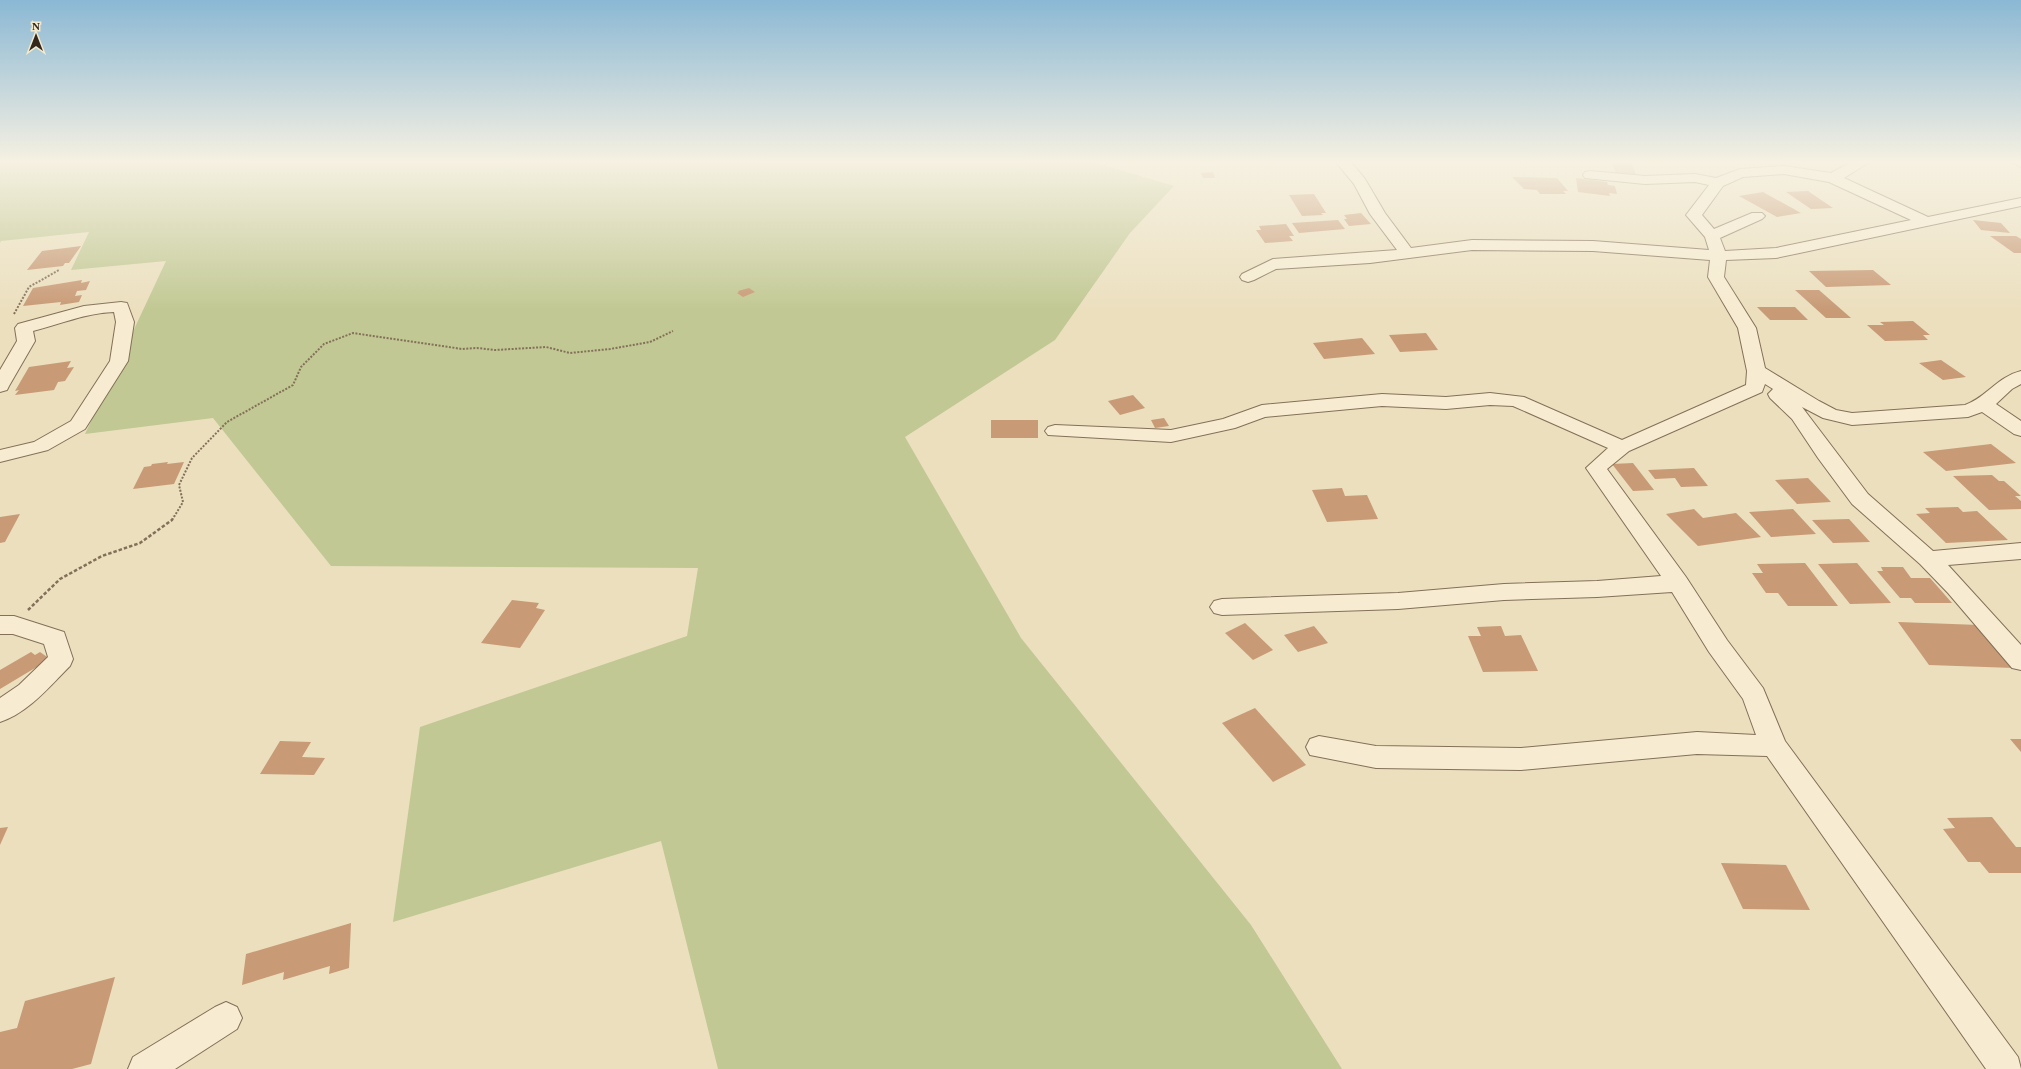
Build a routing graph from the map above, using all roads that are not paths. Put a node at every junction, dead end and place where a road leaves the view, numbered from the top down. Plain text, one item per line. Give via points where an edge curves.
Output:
1 (1376, 211) edge
2 (1697, 211) edge
3 (1903, 211) edge
4 (1976, 211) edge
5 (1757, 216) dead end
6 (1924, 221) junction
7 (1716, 246) junction
8 (1407, 253) junction
9 (1248, 277) dead end
10 (1756, 371) junction
11 (2021, 377) edge
12 (0, 386) edge
13 (1984, 405) junction
14 (2021, 430) edge
15 (1055, 431) dead end
16 (1622, 447) junction
17 (0, 456) edge
18 (2021, 551) edge
19 (1928, 559) junction
20 (1678, 583) junction
21 (1222, 607) dead end
22 (7, 625) edge
23 (2021, 661) edge
24 (0, 712) edge
25 (1774, 746) junction
26 (1319, 747) dead end
27 (226, 1018) dead end
28 (145, 1069) edge
29 (2006, 1069) edge

1 - 8 street
2 - 7 street via 1694,215
3 - 6 street
4 - 6 street
5 - 7 street
6 - 7 street via 1776,253
7 - 8 street via 1472,245
7 - 10 street via 1716,277 1747,328
8 - 9 street via 1331,262 1274,264
10 - 13 street via 1812,405 1830,414 1852,419 1968,412
10 - 16 street via 1755,388
10 - 19 street via 1798,415 1860,499
11 - 13 street via 2005,385
12 - 17 street via 26,340 24,328 87,310 121,307 125,322 119,361 78,425 41,446
13 - 14 street
15 - 16 street via 1171,436 1228,424 1262,411 1382,400 1446,403 1490,399 1516,401
16 - 20 street via 1596,468
18 - 19 street
19 - 23 street
20 - 21 street via 1504,592 1398,601
20 - 25 street via 1718,646 1754,694
22 - 24 street via 55,638 61,659 28,692
25 - 26 street via 1697,743 1521,759 1376,757
25 - 29 street
27 - 28 street

